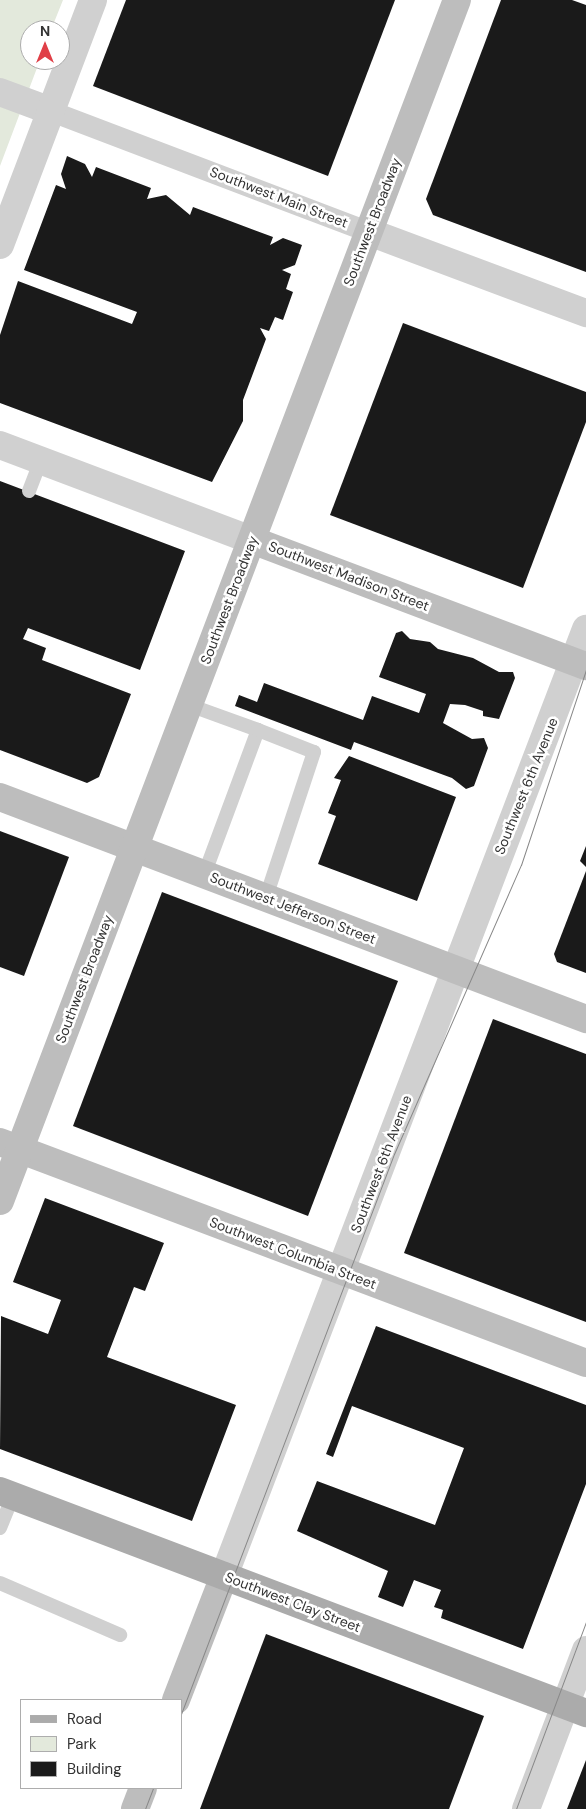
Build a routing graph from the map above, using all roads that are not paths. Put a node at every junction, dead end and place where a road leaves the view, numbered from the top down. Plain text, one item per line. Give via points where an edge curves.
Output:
1 (93, 0) edge
2 (457, 0) edge
3 (0, 92) edge
4 (51, 111) junction
5 (369, 232) junction
6 (0, 245) edge
7 (586, 313) edge
8 (0, 444) edge
9 (41, 460) junction
10 (29, 491) dead end
11 (252, 540) junction
12 (586, 629) edge
13 (580, 664) edge
14 (189, 704) junction
15 (258, 730) junction
16 (0, 797) edge
17 (134, 848) junction
18 (204, 875) junction
19 (266, 897) junction
20 (455, 969) junction
21 (586, 1019) edge
22 (10, 1145) edge
23 (0, 1201) edge
24 (340, 1270) junction
25 (586, 1363) edge
26 (6, 1494) edge
27 (0, 1528) edge
28 (224, 1576) junction
29 (0, 1583) edge
30 (120, 1636) dead end
31 (586, 1650) edge
32 (176, 1699) edge
33 (575, 1709) edge
34 (143, 1789) edge
35 (135, 1809) edge
36 (526, 1809) edge

1 - 4 street
2 - 5 main road, Southwest Broadway
3 - 4 street, Southwest Main Street
4 - 5 street, Southwest Main Street
4 - 6 street
5 - 7 street, Southwest Main Street
5 - 11 main road, Southwest Broadway
8 - 9 street, Southwest Madison Street
9 - 10 lane
9 - 11 street, Southwest Madison Street
11 - 13 main road, Southwest Madison Street
11 - 14 main road, Southwest Broadway
12 - 13 street, Southwest 6th Avenue
13 - 20 street, Southwest 6th Avenue
14 - 15 lane
14 - 17 main road, Southwest Broadway
15 - 18 lane
15 - 19 lane via 314,752
16 - 17 main road, Southwest Jefferson Street
17 - 18 main road, Southwest Jefferson Street
17 - 22 main road, Southwest Broadway
18 - 19 main road, Southwest Jefferson Street
19 - 20 main road, Southwest Jefferson Street
20 - 21 main road, Southwest Jefferson Street
20 - 24 street, Southwest 6th Avenue
22 - 23 main road, Southwest Broadway
22 - 24 main road, Southwest Columbia Street
24 - 25 main road, Southwest Columbia Street
24 - 28 street, Southwest 6th Avenue
26 - 27 lane
26 - 28 main road, Southwest Clay Street
28 - 32 main road, Southwest 6th Avenue
28 - 33 main road, Southwest Clay Street
29 - 30 lane
31 - 33 street
33 - 36 street
34 - 35 main road

